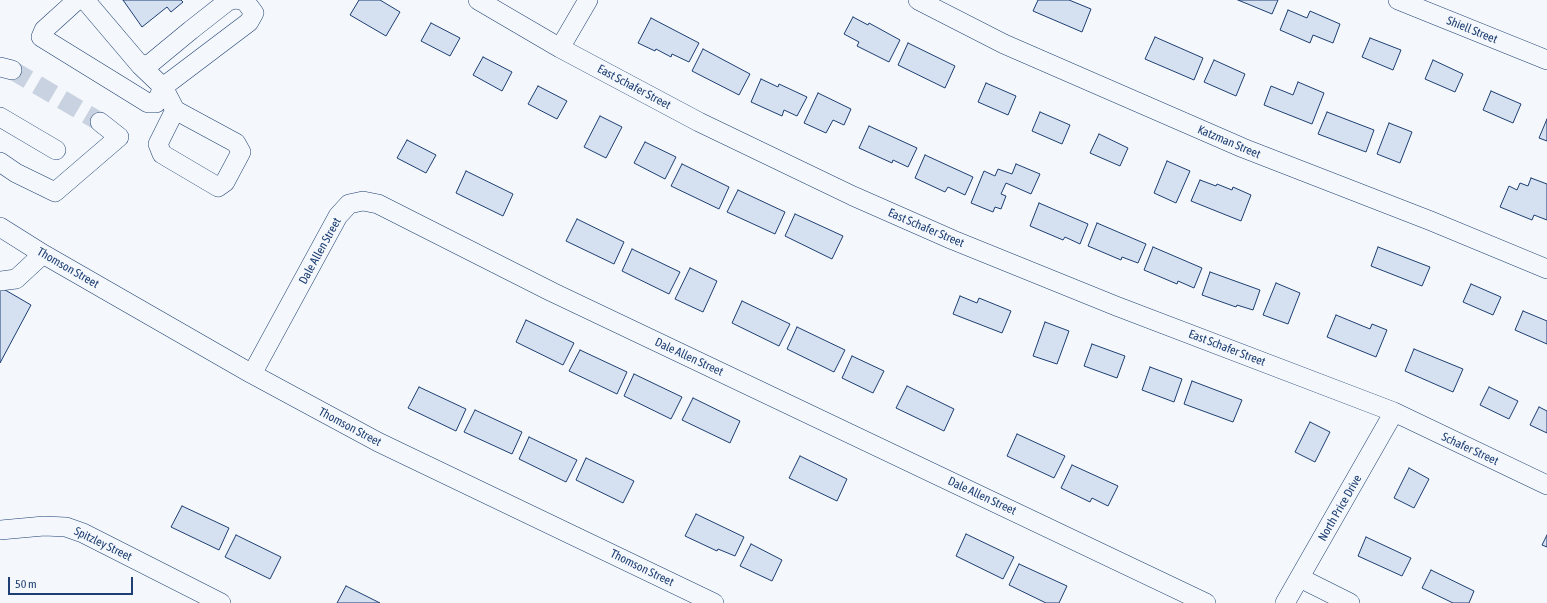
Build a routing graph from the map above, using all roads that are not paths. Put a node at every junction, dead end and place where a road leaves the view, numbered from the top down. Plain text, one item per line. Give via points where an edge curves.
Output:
1 (77, 0) edge
2 (85, 0) edge
3 (232, 0) edge
4 (240, 0) edge
5 (478, 0) edge
6 (588, 0) edge
7 (918, 0) edge
8 (1398, 0) edge
9 (560, 48) junction
10 (1547, 60) edge
11 (141, 66) junction
12 (163, 87) junction
13 (175, 110) dead end
14 (0, 117) edge
15 (100, 122) tunnel mouth
16 (56, 150) dead end
17 (0, 162) edge
18 (0, 226) edge
19 (43, 254) junction
20 (1547, 269) edge
21 (0, 282) edge
22 (252, 374) junction
23 (1394, 412) junction
24 (1547, 485) edge
25 (0, 530) edge
26 (1300, 578) junction
27 (221, 603) edge
28 (714, 603) edge
29 (1206, 603) edge
30 (1285, 603) edge
31 (1350, 603) edge

1 - 12 street via 44,30 41,37 148,103 156,103
2 - 11 street
3 - 11 street via 151,63
4 - 12 street via 245,1 254,14 249,22
5 - 9 street, East Schafer Street
6 - 9 street
7 - 20 street, Katzman Street via 1004,44 1243,148
8 - 10 street, Shiell Street
9 - 23 street, East Schafer Street via 699,122 938,234 1116,306
11 - 12 street
12 - 13 street
14 - 16 street
15 - 17 street via 119,137 55,192
18 - 19 street, Thomson Street
19 - 21 street via 16,279
19 - 22 street, Thomson Street
22 - 28 street, Thomson Street via 378,442
22 - 29 street, Dale Allen Street via 338,216 349,204 363,200 378,204 559,295
23 - 24 street, Schafer Street
23 - 26 street, North Price Drive
25 - 27 street, Spitzley Street via 66,527 83,533
26 - 30 street, North Price Drive
26 - 31 street

